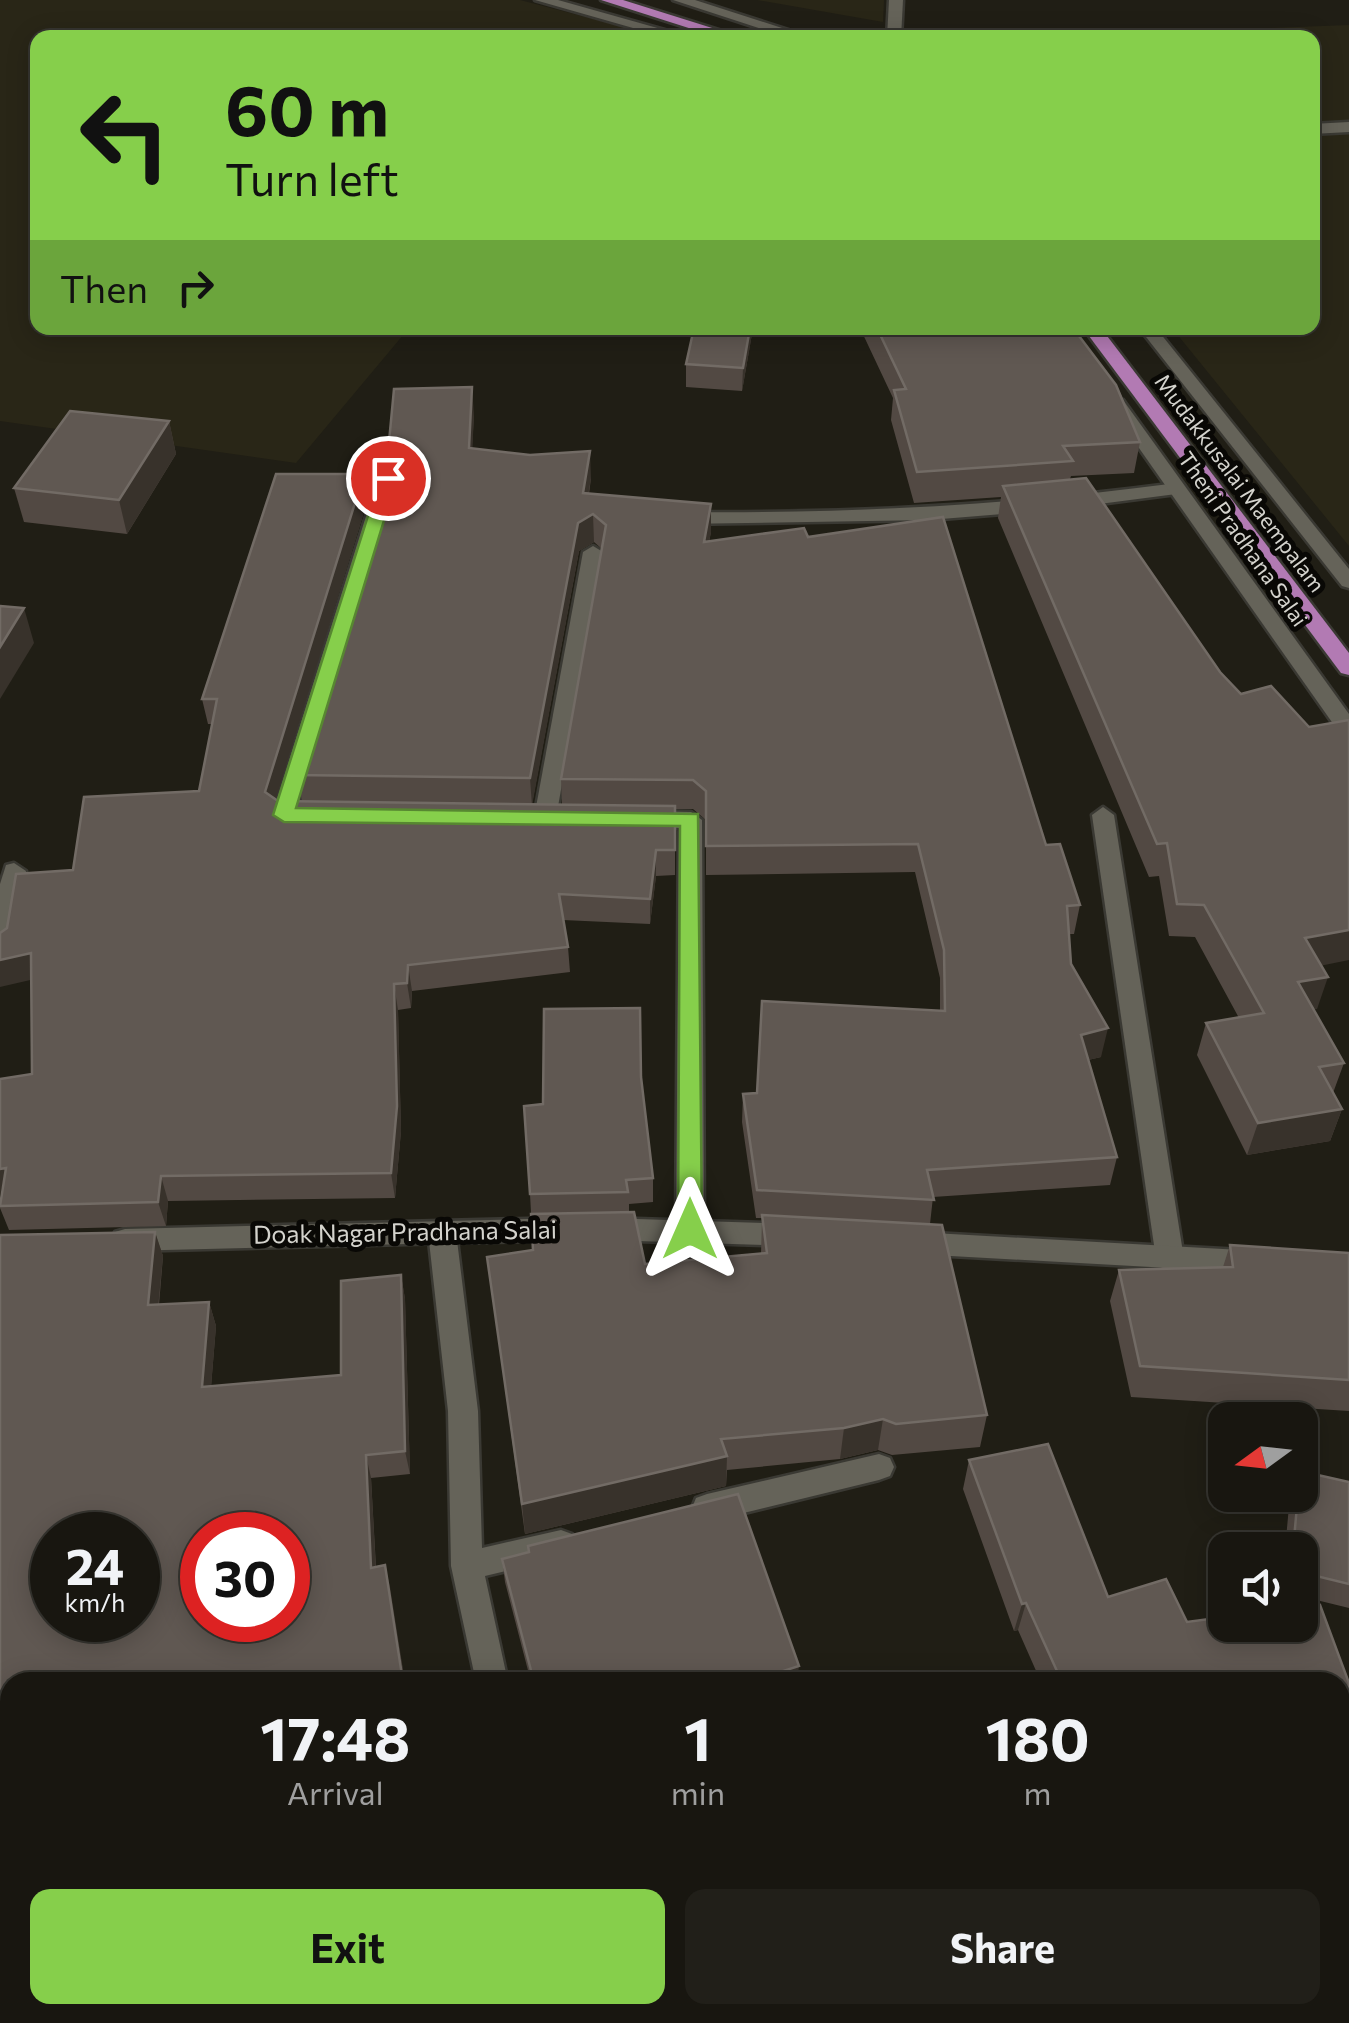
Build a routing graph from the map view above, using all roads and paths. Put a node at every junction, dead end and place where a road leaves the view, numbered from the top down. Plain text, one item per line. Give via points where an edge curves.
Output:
1 (542, 0) edge
2 (608, 0) edge
3 (680, 0) edge
4 (896, 0) edge
5 (656, 30) edge
6 (711, 30) edge
7 (779, 30) edge
8 (894, 30) edge
9 (1349, 127) edge
10 (1320, 129) edge
11 (1097, 335) edge
12 (1153, 335) edge
13 (1108, 392) edge
14 (388, 478) edge
15 (1178, 489) junction
16 (660, 517) edge
17 (593, 552) dead end
18 (1349, 582) edge
19 (1349, 668) edge
20 (1349, 730) edge
21 (1103, 815) dead end
22 (321, 816) edge
23 (545, 818) edge
24 (618, 819) edge
25 (14, 871) edge
26 (0, 953) edge
27 (690, 1229) junction
28 (442, 1232) junction
29 (824, 1237) edge
30 (96, 1240) edge
31 (882, 1241) edge
32 (1170, 1259) junction
33 (1289, 1264) edge
34 (878, 1467) dead end
35 (673, 1516) edge
36 (598, 1534) edge
37 (468, 1566) junction
38 (490, 1672) edge

1 - 5 street
2 - 6 main road
3 - 7 street
4 - 8 street
9 - 10 street
11 - 19 main road, Mudakkusalai Maempalam
12 - 18 street, Theni Pradhana Salai
13 - 15 street, Theni Pradhana Salai
14 - 22 street via 284,815
15 - 16 street via 907,518
15 - 20 street, Theni Pradhana Salai
17 - 23 street
21 - 32 street
24 - 27 street via 690,820
25 - 26 street
27 - 28 street, Doak Nagar Pradhana Salai
27 - 29 street, Doak Nagar Pradhana Salai
28 - 30 street, Doak Nagar Pradhana Salai
28 - 37 street via 462,1411
31 - 32 street
32 - 33 street
34 - 35 street
36 - 37 street
37 - 38 street

